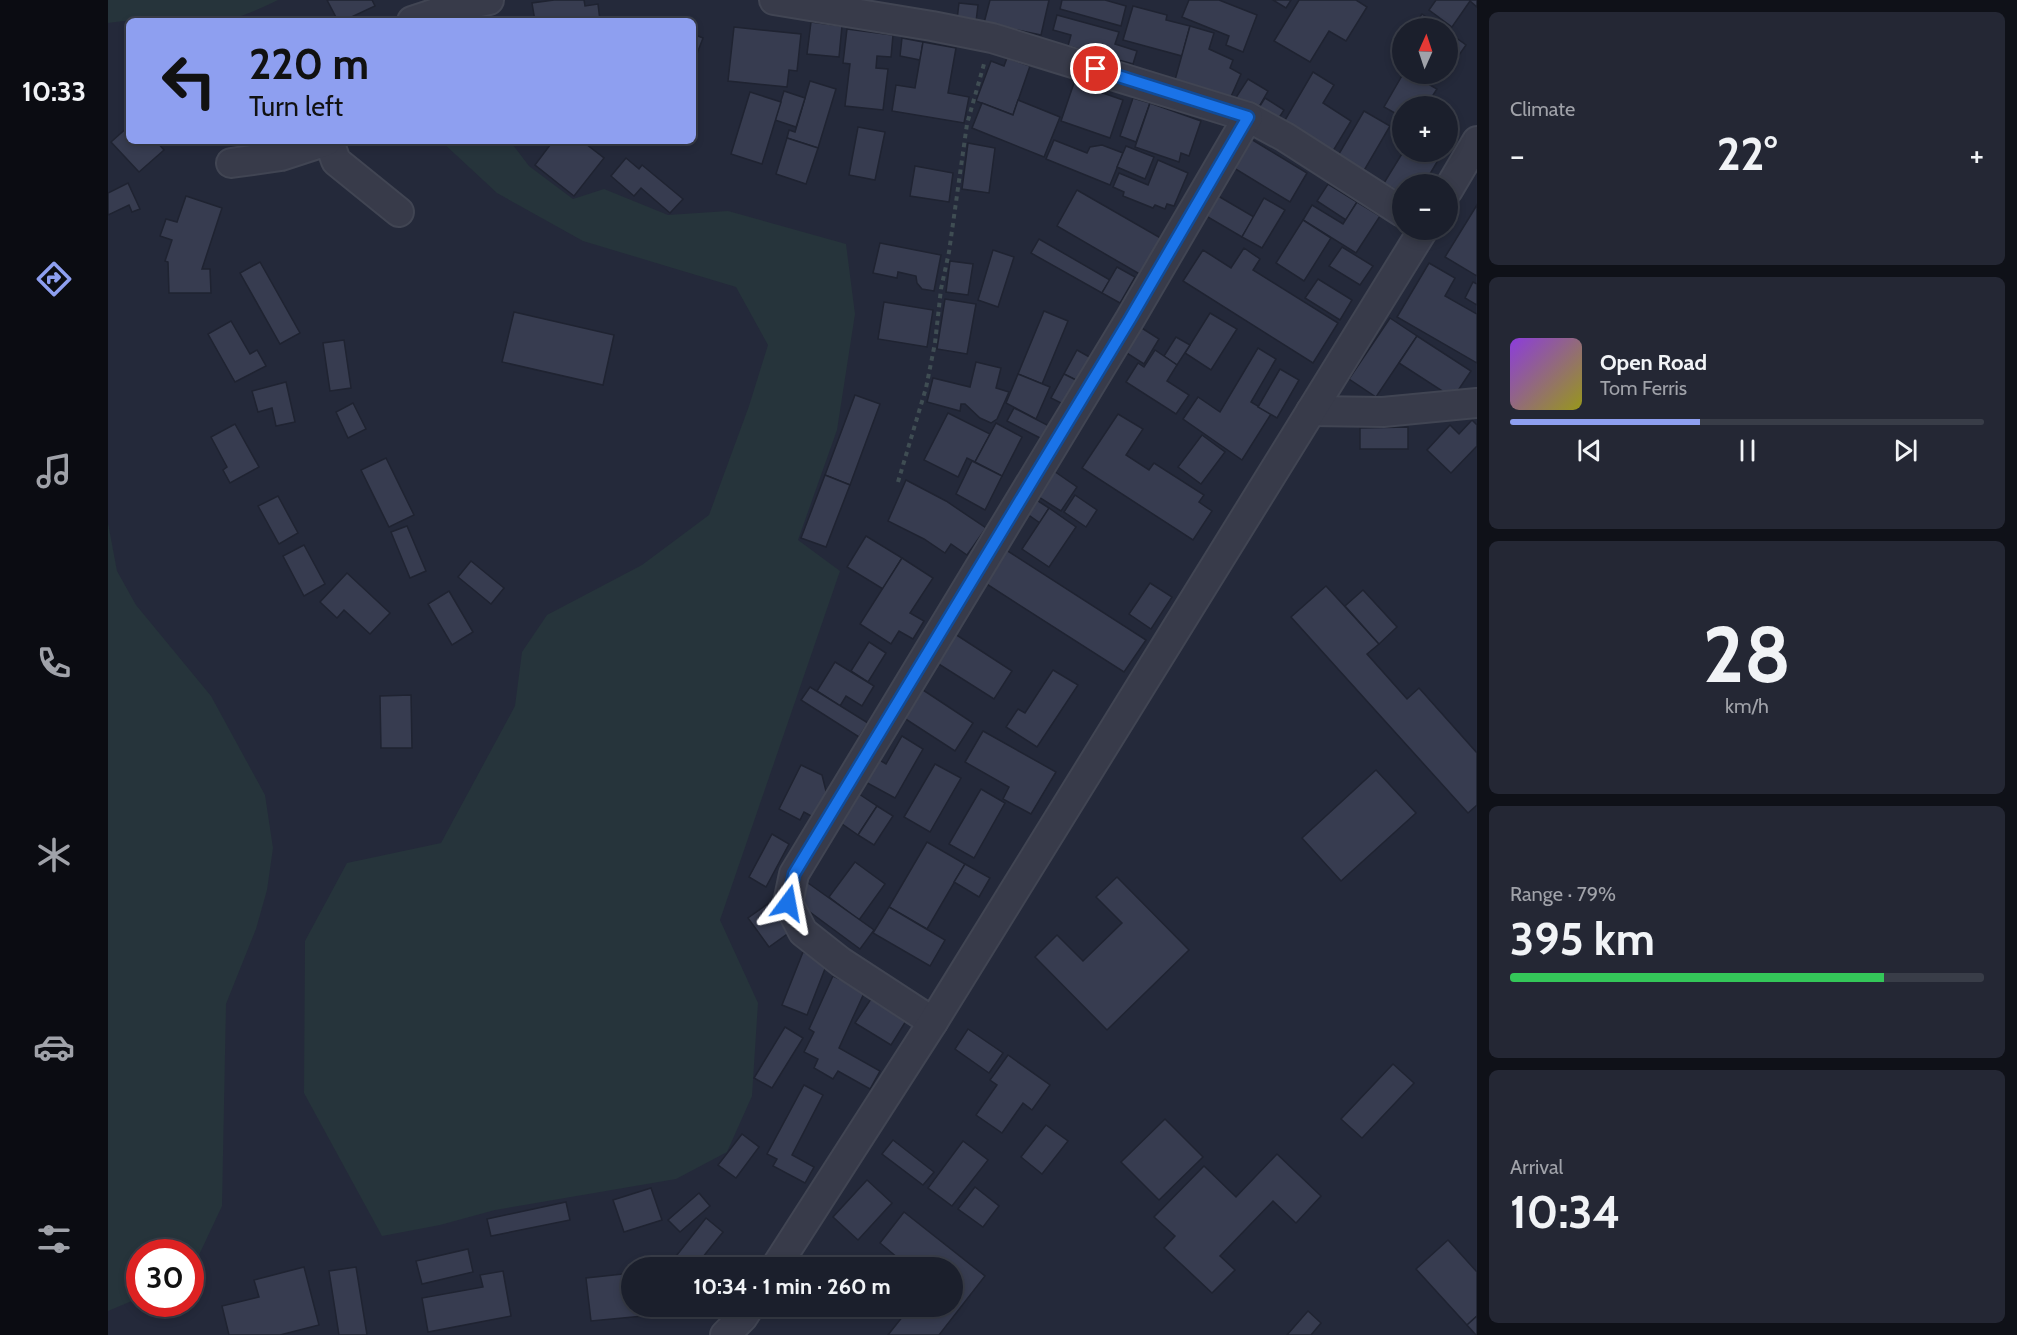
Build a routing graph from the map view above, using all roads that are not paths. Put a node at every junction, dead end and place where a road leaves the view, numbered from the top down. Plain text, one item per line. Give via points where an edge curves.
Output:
1 (489, 0) edge
2 (774, 0) edge
3 (421, 18) edge
4 (1248, 117) junction
5 (1477, 141) edge
6 (319, 144) edge
7 (329, 144) edge
8 (231, 163) dead end
9 (1457, 174) edge
10 (1392, 206) edge
11 (399, 212) dead end
12 (1417, 240) edge
13 (1477, 403) edge
14 (1311, 411) junction
15 (933, 1022) junction
16 (782, 1257) edge
17 (743, 1317) edge
18 (725, 1335) edge

1 - 3 street
2 - 4 street via 992,38
4 - 10 street
4 - 15 street via 794,874 788,903 803,932
5 - 9 street
6 - 8 street via 281,156
7 - 11 street via 336,161
12 - 14 street
13 - 14 street via 1383,412
14 - 15 street
15 - 16 street
17 - 18 street

